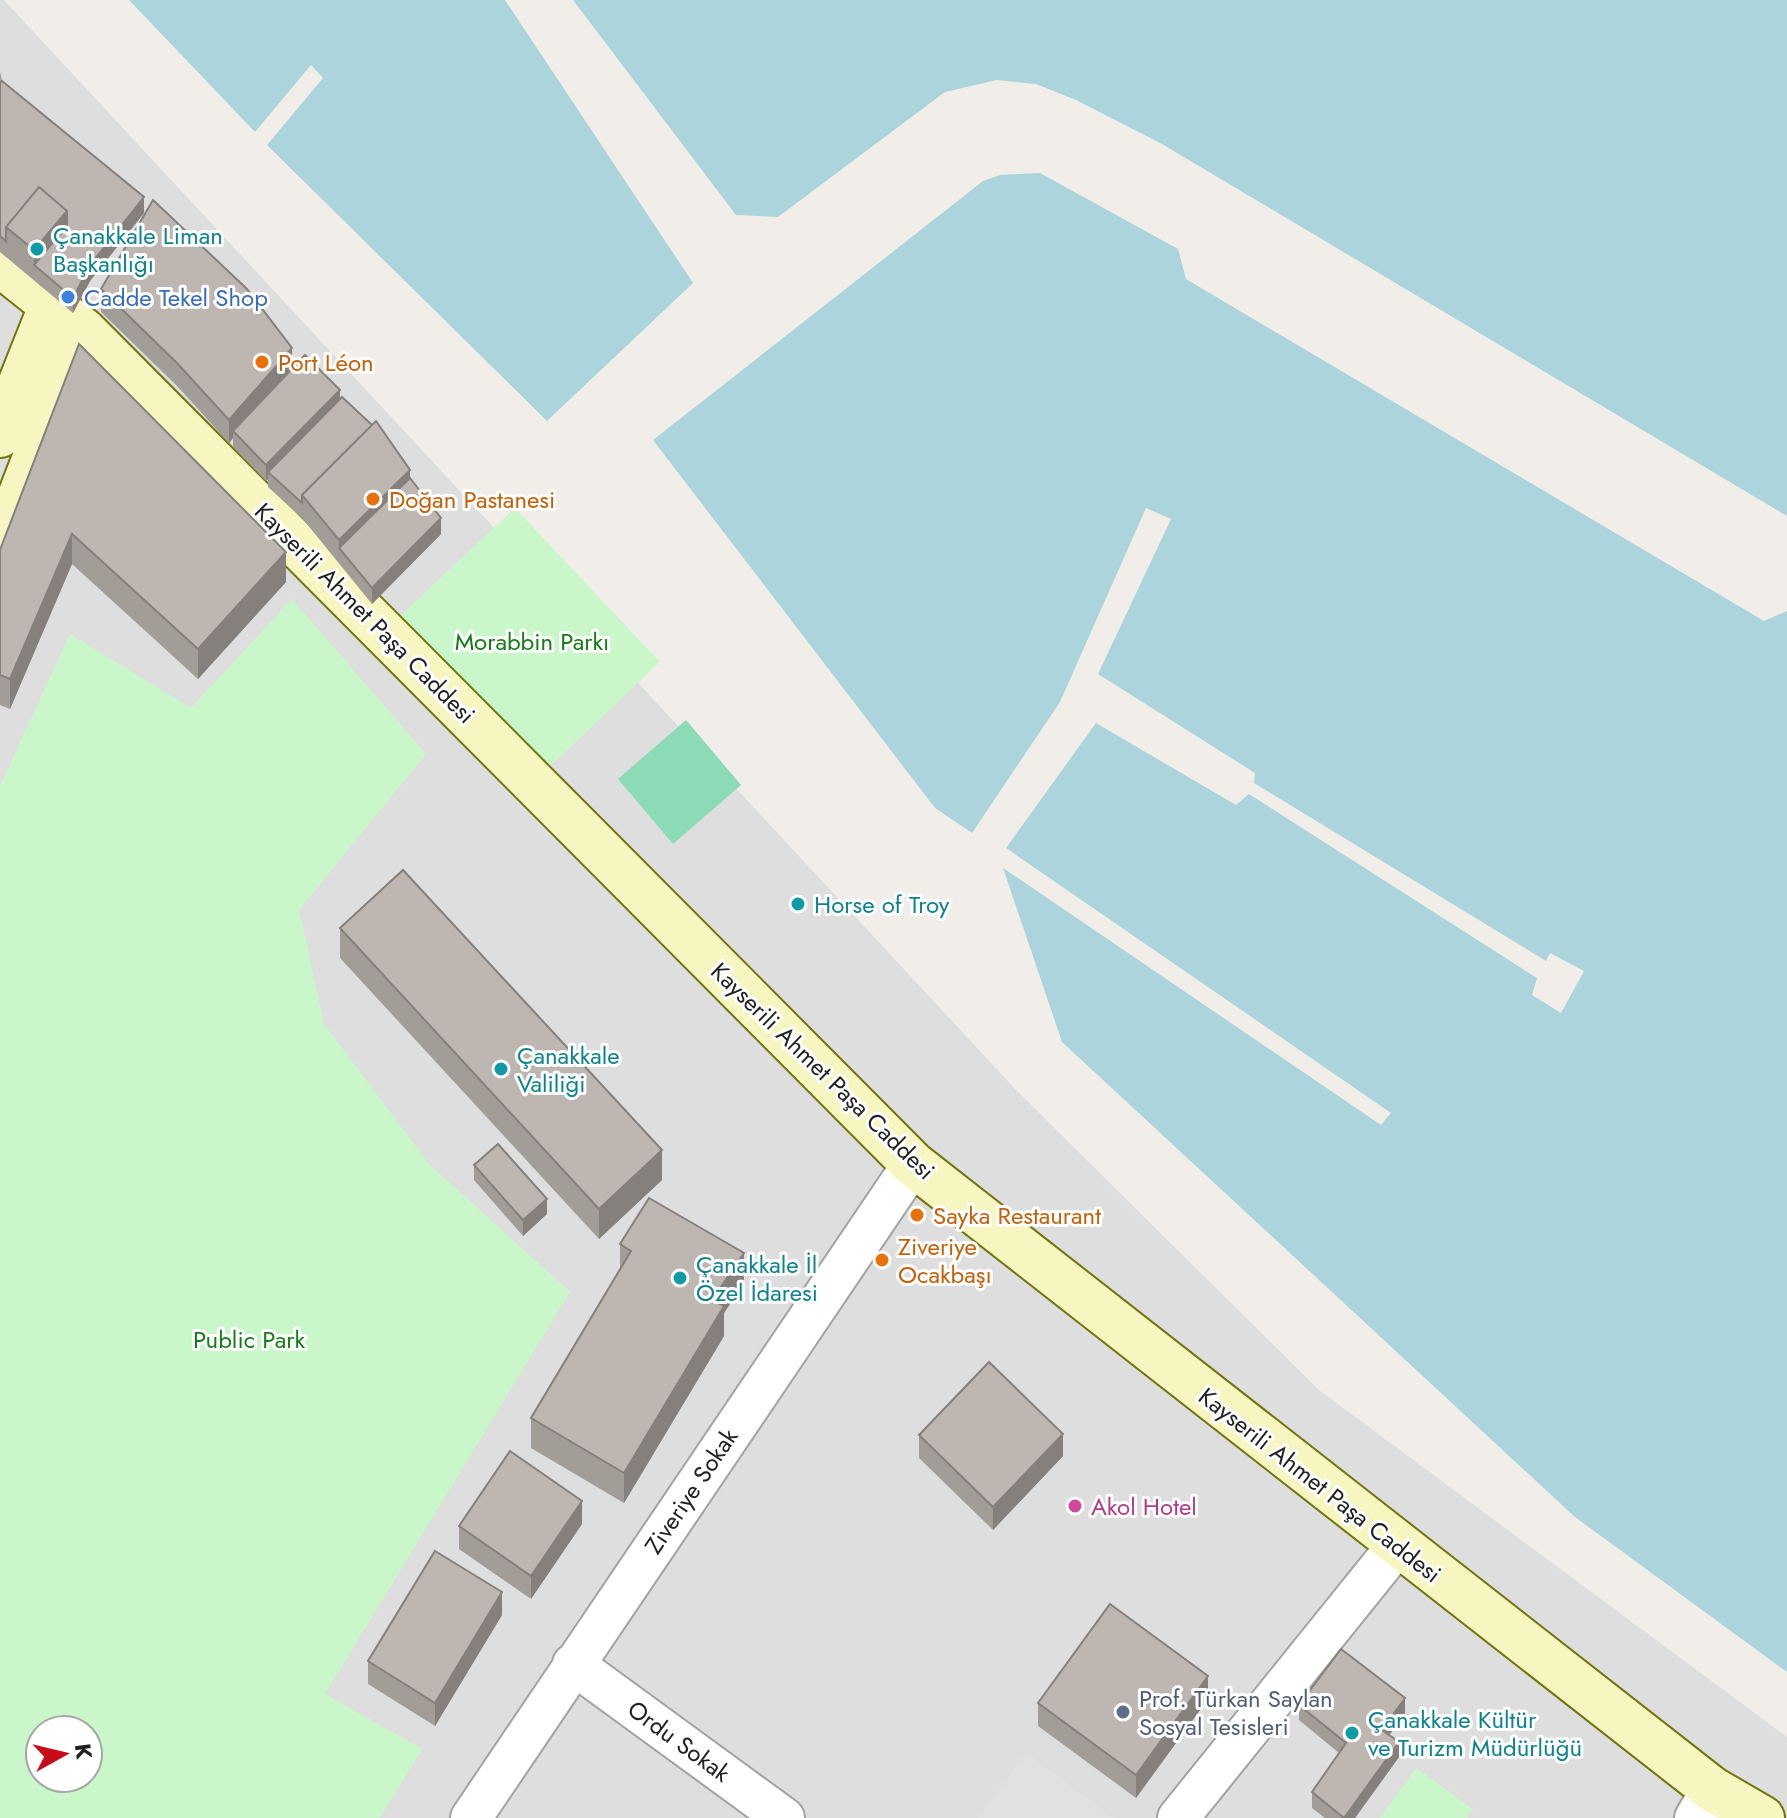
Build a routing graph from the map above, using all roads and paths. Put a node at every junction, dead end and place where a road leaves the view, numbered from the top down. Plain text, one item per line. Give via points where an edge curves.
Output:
1 (0, 264) edge
2 (68, 317) junction
3 (0, 435) edge
4 (0, 548) edge
5 (913, 1164) junction
6 (1397, 1546) junction
7 (573, 1664) junction
8 (1703, 1804) edge
9 (471, 1818) edge
10 (784, 1818) edge
11 (1178, 1818) edge
12 (1762, 1818) edge

1 - 2 main road, Kayserili Ahmet Paşa Caddesi
2 - 3 main road
2 - 4 main road
2 - 5 main road, Kayserili Ahmet Paşa Caddesi
5 - 6 main road, Kayserili Ahmet Paşa Caddesi
5 - 7 street, Ziveriye Sokak
6 - 8 main road, Kayserili Ahmet Paşa Caddesi
6 - 11 street
7 - 9 street, Ziveriye Sokak
7 - 10 street, Ordu Sokak
8 - 12 main road, Kayserili Ahmet Paşa Caddesi

